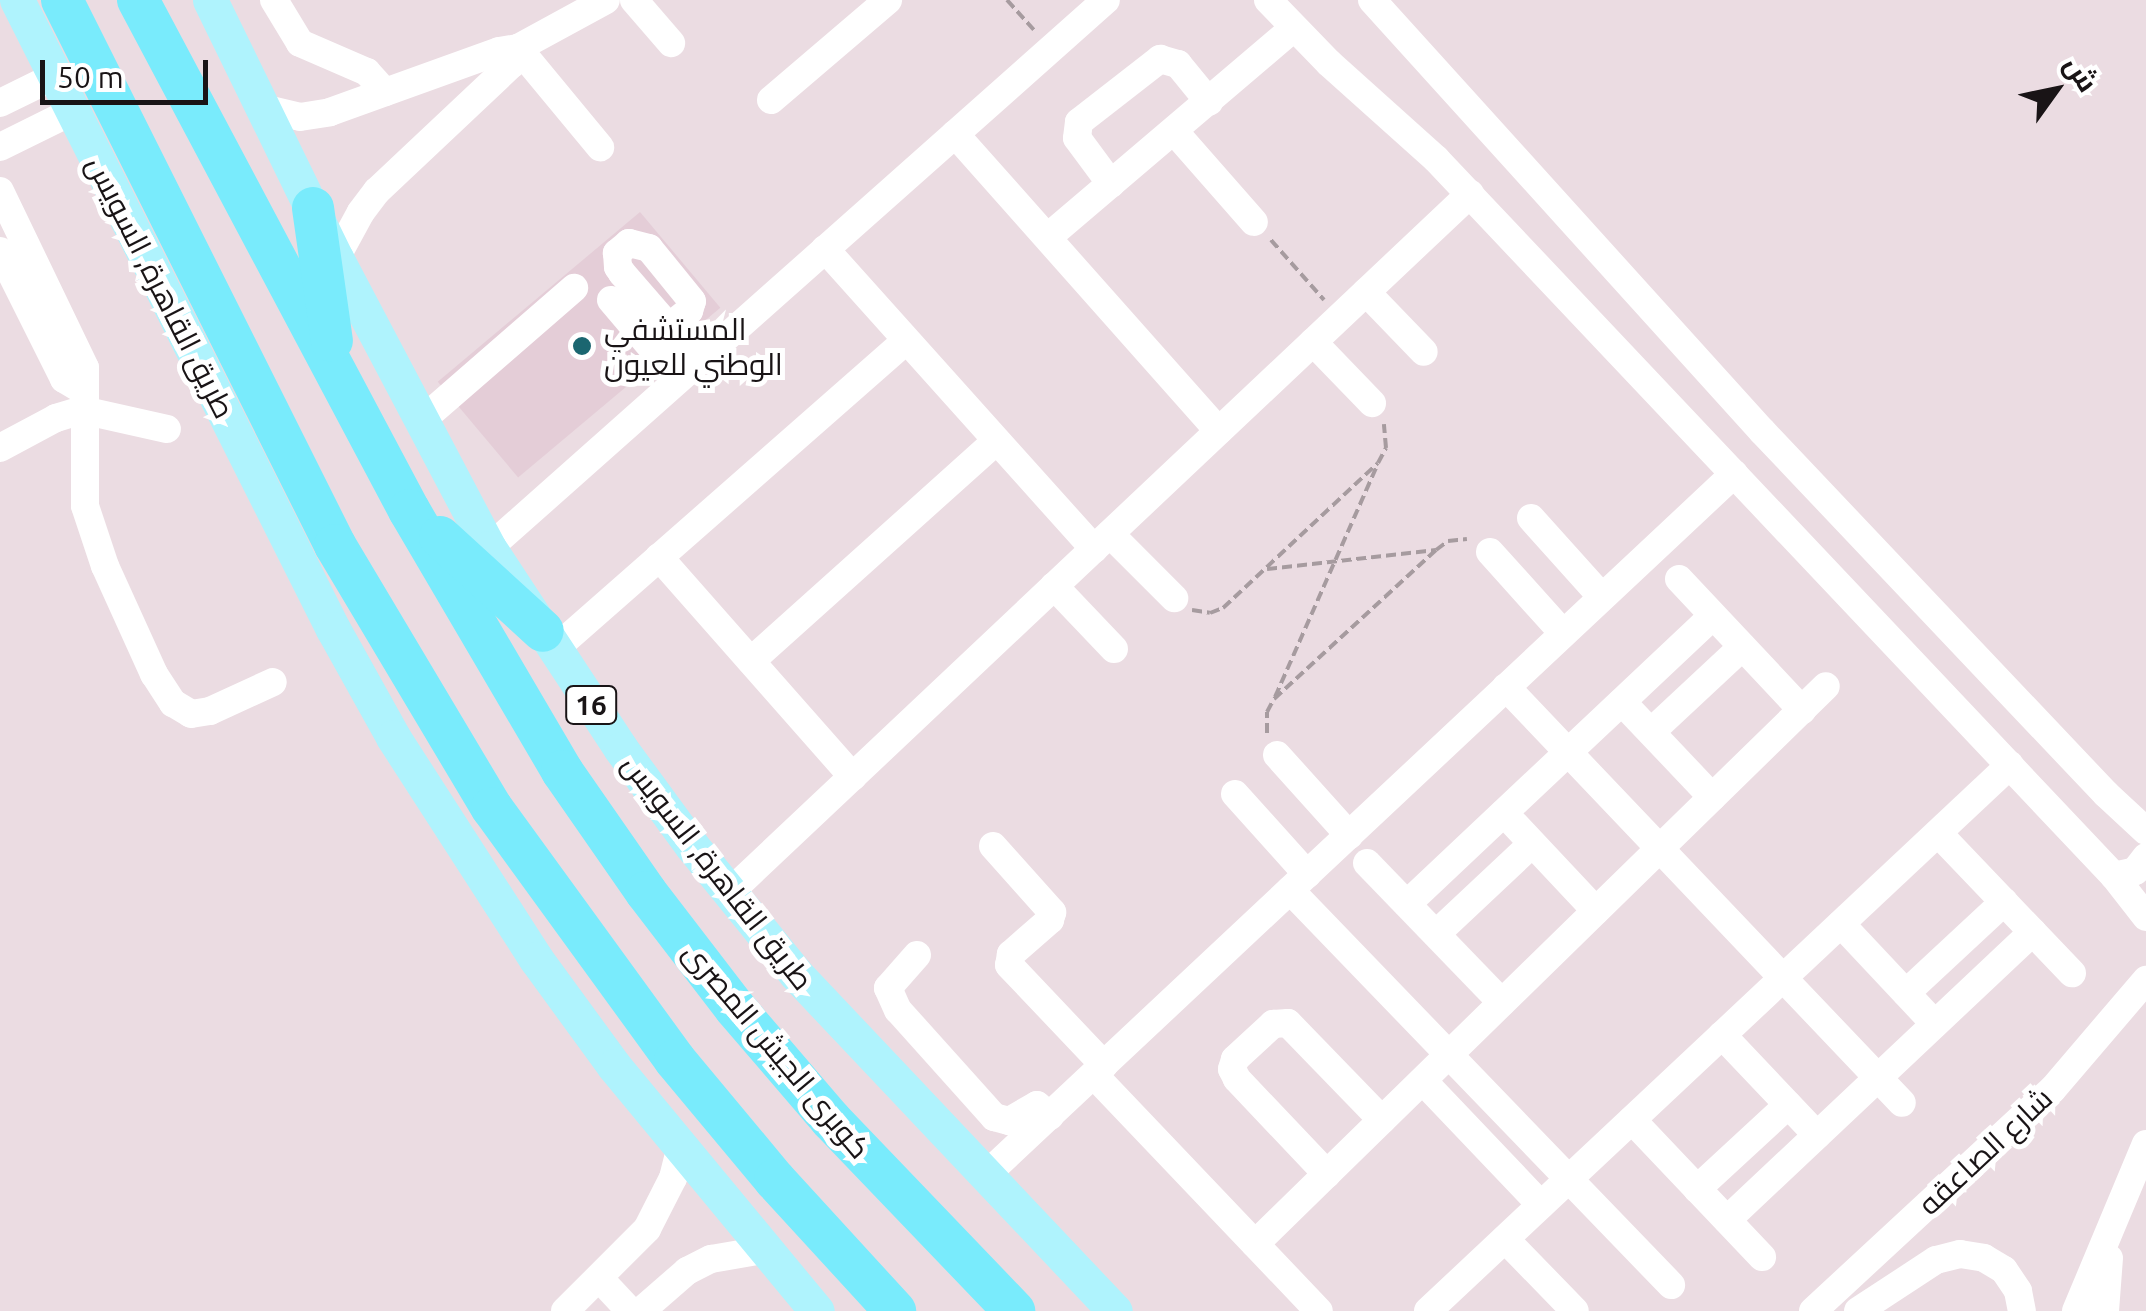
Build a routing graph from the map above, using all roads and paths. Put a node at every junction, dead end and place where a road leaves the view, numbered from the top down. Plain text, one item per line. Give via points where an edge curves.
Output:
1 (17, 0) edge
2 (62, 0) edge
3 (138, 0) edge
4 (210, 0) edge
5 (274, 0) edge
6 (606, 0) edge
7 (634, 0) edge
8 (888, 0) edge
9 (1007, 0) edge
10 (1106, 0) edge
11 (1268, 0) edge
12 (1372, 0) edge
13 (1294, 28) junction
14 (672, 43) dead end
15 (518, 48) junction
16 (1051, 48) junction
17 (55, 76) junction
18 (385, 92) junction
19 (771, 100) dead end
20 (1209, 102) junction
21 (0, 103) edge
22 (262, 108) junction
23 (73, 111) junction
24 (1174, 131) junction
25 (955, 134) junction
26 (0, 147) edge
27 (600, 147) dead end
28 (1111, 184) junction
29 (0, 191) edge
30 (1470, 194) junction
31 (314, 208) junction
32 (1254, 222) joint
33 (1048, 237) junction
34 (826, 249) junction
35 (0, 252) edge
36 (336, 258) junction
37 (574, 288) dead end
38 (1366, 292) junction
39 (611, 300) dead end
40 (1339, 318) junction
41 (669, 328) dead end
42 (906, 341) junction
43 (1314, 342) junction
44 (1424, 352) dead end
45 (688, 370) junction
46 (337, 371) junction
47 (82, 400) junction
48 (1372, 404) joint
49 (421, 420) junction
50 (166, 430) dead end
51 (1219, 431) junction
52 (996, 441) junction
53 (0, 448) edge
54 (1378, 463) junction
55 (1734, 474) junction
56 (409, 510) junction
57 (1531, 518) dead end
58 (1102, 542) junction
59 (489, 548) junction
60 (1436, 550) junction
61 (1490, 552) joint
62 (660, 557) junction
63 (1335, 561) junction
64 (1264, 569) junction
65 (1678, 579) dead end
66 (1054, 586) junction
67 (1602, 597) junction
68 (1174, 598) joint
69 (1714, 616) junction
70 (1564, 634) junction
71 (549, 640) junction
72 (1742, 647) junction
73 (1114, 650) dead end
74 (751, 661) junction
75 (274, 682) dead end
76 (1826, 686) dead end
77 (1506, 687) junction
78 (1274, 699) junction
79 (1622, 702) junction
80 (1802, 710) junction
81 (1651, 732) junction
82 (1570, 751) junction
83 (1277, 755) joint
84 (2010, 766) junction
85 (853, 776) junction
86 (1235, 794) dead end
87 (1712, 797) junction
88 (1504, 813) junction
89 (2146, 830) edge
90 (1938, 833) junction
91 (1349, 834) junction
92 (1532, 844) junction
93 (993, 846) dead end
94 (1661, 848) junction
95 (2146, 857) edge
96 (1367, 862) dead end
97 (2114, 876) junction
98 (1299, 882) junction
99 (729, 893) junction
100 (2004, 902) junction
101 (1407, 904) junction
102 (1596, 911) junction
103 (2146, 918) edge
104 (1840, 924) junction
105 (2033, 932) junction
106 (1436, 934) junction
107 (917, 956) dead end
108 (2072, 973) dead end
109 (1782, 978) junction
110 (2146, 980) edge
111 (1906, 993) junction
112 (1502, 1003) junction
113 (1935, 1024) junction
114 (1722, 1035) junction
115 (1450, 1054) junction
116 (1099, 1070) junction
117 (1876, 1079) junction
118 (1422, 1081) junction
119 (1902, 1103) dead end
120 (1788, 1105) junction
121 (1050, 1116) junction
122 (1382, 1120) junction
123 (1632, 1120) junction
124 (1816, 1135) junction
125 (2146, 1145) edge
126 (680, 1150) junction
127 (987, 1174) junction
128 (1327, 1174) junction
129 (1568, 1180) junction
130 (1698, 1190) junction
131 (1541, 1205) junction
132 (1727, 1220) junction
133 (2111, 1233) junction
134 (1505, 1239) junction
135 (1255, 1244) junction
136 (763, 1250) junction
137 (1762, 1257) dead end
138 (600, 1278) junction
139 (1671, 1285) dead end
140 (1444, 1306) edge
141 (1111, 1309) edge
142 (566, 1311) edge
143 (630, 1311) edge
144 (641, 1311) edge
145 (817, 1311) edge
146 (895, 1311) edge
147 (1014, 1311) edge
148 (1318, 1311) edge
149 (1575, 1311) edge
150 (1813, 1311) edge
151 (1858, 1311) edge
152 (2022, 1311) edge
153 (2076, 1311) edge
154 (2105, 1311) edge

1 - 17 main road, طريق القاهرة, السويس
2 - 146 highway, طريق القاهرة, السويس via 335,545 492,808 676,1060
3 - 46 highway, 16
4 - 22 main road, طريق القاهرة, السويس / 16
5 - 18 street via 300,43 368,72
6 - 15 street
7 - 14 street
8 - 19 street
9 - 16 path
10 - 16 street
11 - 13 street
12 - 89 street via 1802,474
13 - 20 street
13 - 30 street
15 - 18 street
15 - 27 street
15 - 36 street via 512,64 360,212
16 - 25 street
17 - 21 street
17 - 23 main road, طريق القاهرة, السويس
18 - 22 street via 315,116
20 - 24 street
20 - 28 street via 1178,64 1160,59 1079,122 1077,138
22 - 31 main road, طريق القاهرة, السويس / 16
23 - 26 street
23 - 126 main road, طريق القاهرة, السويس via 393,738 536,959
24 - 28 street
24 - 32 street
25 - 33 street
25 - 34 street
28 - 33 street
29 - 47 street via 78,344 85,368
30 - 38 street
30 - 55 street
31 - 36 main road, طريق القاهرة, السويس / 16
31 - 46 highway, 16
32 - 40 path
33 - 51 street
34 - 42 street
34 - 45 street
35 - 47 street via 64,379
36 - 49 main road, طريق القاهرة, السويس / 16
37 - 49 street
38 - 40 street
38 - 44 street
39 - 45 street
40 - 43 street
41 - 45 street
42 - 52 street
42 - 62 street
43 - 48 street
43 - 51 street
45 - 59 street
46 - 56 highway, 16
47 - 50 street
47 - 53 street
47 - 75 street via 85,506 105,566 173,703 190,714 210,712
48 - 54 path via 1386,432
49 - 59 main road, طريق القاهرة, السويس / 16
51 - 58 street
52 - 58 street
52 - 74 street
54 - 63 path
54 - 64 path
55 - 67 street
55 - 84 street
56 - 71 highway, 16
56 - 147 highway, كوبرى الجيش المصرى / 16 via 562,771 646,892 831,1120
57 - 67 street
58 - 66 street
58 - 68 street
59 - 71 main road, طريق القاهرة, السويس / 16
60 - 61 path via 1463,538
60 - 63 path
60 - 78 path
61 - 70 street
62 - 71 street
62 - 74 street
63 - 64 path
63 - 78 path
64 - 68 path via 1223,608 1184,607
65 - 69 street
66 - 73 street
66 - 85 street
67 - 70 street
69 - 72 street
69 - 79 street
70 - 77 street
71 - 99 main road, طريق القاهرة, السويس / 16
72 - 80 street
72 - 81 street
74 - 85 street
76 - 80 street
77 - 82 street
77 - 91 street
78 - 83 path via 1266,728
79 - 81 street
79 - 82 street
80 - 87 street
81 - 87 street
82 - 88 street
82 - 94 street
83 - 91 street
84 - 90 street
84 - 97 street
85 - 99 street
86 - 98 street
87 - 94 street
88 - 92 street
88 - 101 street
90 - 100 street
90 - 104 street
91 - 98 street
92 - 102 street
92 - 106 street
93 - 116 street via 1052,912 1010,954 1009,965
94 - 102 street
94 - 109 street
95 - 97 street via 2135,870
96 - 101 street
97 - 103 street
98 - 115 street
98 - 116 street
99 - 127 main road, طريق القاهرة, السويس / 16 via 832,1014
100 - 105 street
100 - 111 street
101 - 106 street
102 - 112 street
104 - 109 street
104 - 111 street
105 - 108 street
105 - 113 street
106 - 112 street
107 - 121 street via 888,988 898,1010 994,1117 1009,1121 1038,1105
109 - 114 street
109 - 117 street
110 - 150 street, شارع الصاعقه via 2052,1090
111 - 113 street
112 - 115 street
113 - 117 street
114 - 120 street
114 - 123 street
115 - 118 street
115 - 129 street
116 - 121 street
116 - 135 street
117 - 119 street
117 - 124 street
118 - 122 street
118 - 131 street
120 - 124 street
120 - 130 street
121 - 127 street
122 - 128 street
122 - 128 street via 1288,1023 1272,1024 1235,1059 1237,1080
123 - 129 street
123 - 130 street
124 - 132 street
125 - 133 street
126 - 136 main road, طريق القاهرة, السويس
126 - 138 street via 647,1229
127 - 141 main road, طريق القاهرة, السويس / 16
128 - 135 street
129 - 131 street
129 - 139 street
130 - 132 street
131 - 134 street
132 - 137 street
133 - 153 street
133 - 154 street
134 - 140 street
134 - 149 street
135 - 148 street
136 - 144 street via 699,1265
136 - 145 main road, طريق القاهرة, السويس
138 - 142 street
138 - 143 street
151 - 152 street via 1936,1260 1960,1254 2004,1270

